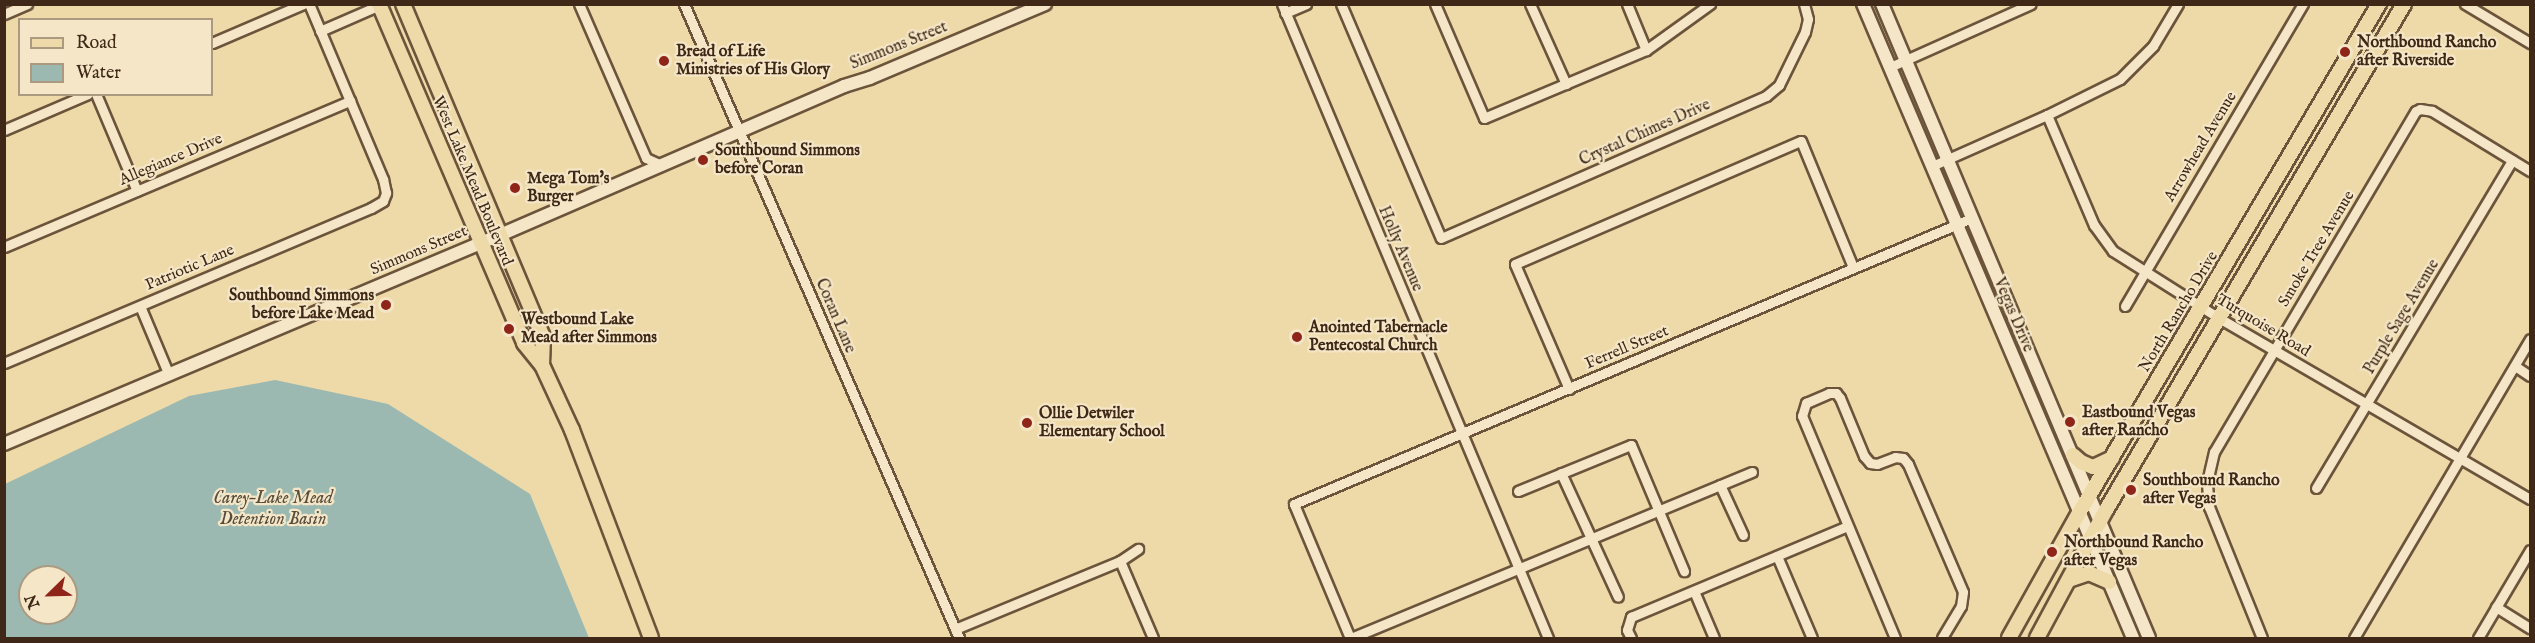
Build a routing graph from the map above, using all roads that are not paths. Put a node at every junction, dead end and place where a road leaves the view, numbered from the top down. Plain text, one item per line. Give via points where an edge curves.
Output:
1 (27, 4) edge
2 (303, 4) edge
3 (309, 4) edge
4 (403, 4) edge
5 (579, 4) edge
6 (684, 4) edge
7 (1045, 4) edge
8 (1306, 4) edge
9 (1341, 4) edge
10 (1436, 4) edge
11 (1530, 4) edge
12 (1627, 4) edge
13 (1710, 4) edge
14 (1804, 4) edge
15 (1863, 4) edge
16 (1882, 4) edge
17 (2031, 4) edge
18 (2178, 4) edge
19 (2303, 4) edge
20 (2379, 4) edge
21 (2404, 4) edge
22 (2465, 4) edge
23 (380, 5) edge
24 (2476, 7) edge
25 (1283, 9) edge
26 (4, 14) edge
27 (320, 31) junction
28 (213, 43) edge
29 (2530, 43) edge
30 (1646, 50) junction
31 (1906, 60) junction
32 (1890, 67) junction
33 (434, 79) junction
34 (1566, 84) junction
35 (414, 88) junction
36 (83, 96) edge
37 (97, 96) edge
38 (350, 101) junction
39 (2047, 116) junction
40 (4, 130) edge
41 (739, 132) junction
42 (1948, 159) junction
43 (2512, 160) junction
44 (661, 165) junction
45 (1932, 166) junction
46 (2530, 171) edge
47 (137, 191) junction
48 (1972, 218) junction
49 (1957, 225) junction
50 (500, 235) junction
51 (481, 243) junction
52 (4, 247) edge
53 (1853, 267) junction
54 (2145, 272) junction
55 (140, 306) junction
56 (2125, 306) dead end
57 (2201, 307) junction
58 (2219, 318) junction
59 (2530, 339) edge
60 (2275, 351) junction
61 (4, 363) edge
62 (542, 365) junction
63 (2515, 366) junction
64 (169, 375) junction
65 (2530, 376) edge
66 (1569, 389) junction
67 (2367, 405) junction
68 (1461, 434) junction
69 (4, 444) edge
70 (2073, 455) junction
71 (2112, 458) junction
72 (2460, 460) junction
73 (1752, 472) dead end
74 (1561, 473) junction
75 (1720, 485) junction
76 (2316, 488) dead end
77 (1518, 491) dead end
78 (2089, 495) junction
79 (2530, 499) edge
80 (1659, 511) junction
81 (2079, 513) junction
82 (2100, 521) junction
83 (1847, 526) junction
84 (1743, 536) dead end
85 (2090, 538) junction
86 (1592, 540) junction
87 (1138, 549) dead end
88 (2530, 550) edge
89 (1777, 556) junction
90 (1120, 561) junction
91 (1520, 570) junction
92 (1684, 571) dead end
93 (2069, 580) junction
94 (2109, 582) junction
95 (1694, 591) junction
96 (1618, 597) dead end
97 (2496, 607) junction
98 (2530, 628) edge
99 (955, 629) junction
100 (651, 639) edge
101 (959, 639) edge
102 (1153, 639) edge
103 (1351, 639) edge
104 (1548, 639) edge
105 (1631, 639) edge
106 (1714, 639) edge
107 (1812, 639) edge
108 (1895, 639) edge
109 (1942, 639) edge
110 (2010, 639) edge
111 (2037, 639) edge
112 (2133, 639) edge
113 (2149, 639) edge
114 (2262, 639) edge
115 (2354, 639) edge
116 (2478, 639) edge

1 - 26 street
2 - 28 street
3 - 27 street
4 - 33 main road, West Lake Mead Boulevard
5 - 44 street via 645,156
6 - 41 street, Coran Lane
7 - 41 main road, Simmons Street
8 - 25 street
9 - 14 street, Crystal Chimes Drive via 1441,238 1766,96 1779,85 1805,32 1808,19
10 - 34 street via 1484,118
11 - 34 street
12 - 30 street
13 - 30 street
15 - 32 main road, Vegas Drive
16 - 31 main road, Vegas Drive
17 - 31 street
18 - 39 street via 2153,46 2120,79
19 - 54 street, Arrowhead Avenue
20 - 57 main road, North Rancho Drive
21 - 58 main road
22 - 24 street
23 - 27 street
23 - 35 main road, West Lake Mead Boulevard
24 - 29 street
25 - 68 street, Holly Avenue
27 - 38 street
30 - 34 street
31 - 32 street
31 - 42 main road, Vegas Drive
32 - 45 main road, Vegas Drive
33 - 35 main road
33 - 50 main road, West Lake Mead Boulevard
35 - 51 main road, West Lake Mead Boulevard
36 - 40 street
37 - 47 street
38 - 47 street, Allegiance Drive
38 - 55 street, Patriotic Lane via 383,179 385,197 371,208
39 - 42 street
39 - 54 street, Turquoise Road via 2094,225 2113,251
41 - 44 main road, Simmons Street
41 - 99 street, Coran Lane
42 - 45 street
42 - 48 main road, Vegas Drive
43 - 46 street
43 - 60 street, Smoke Tree Avenue via 2432,111 2416,111
43 - 67 street, Purple Sage Avenue
44 - 50 main road, Simmons Street
45 - 49 main road, Vegas Drive
47 - 52 street, Allegiance Drive
48 - 49 street, Ferrell Street
48 - 70 main road, Vegas Drive
49 - 53 street, Ferrell Street
49 - 81 main road, Vegas Drive
50 - 51 main road, Simmons Street
50 - 62 main road, West Lake Mead Boulevard via 543,337
51 - 62 main road, West Lake Mead Boulevard via 524,343
51 - 64 main road, Simmons Street
53 - 66 street, Ferrell Street
53 - 66 street via 1801,141 1515,264
54 - 56 street, Arrowhead Avenue
54 - 57 street, Turquoise Road
55 - 61 street, Patriotic Lane
55 - 64 street
57 - 58 street, Turquoise Road
57 - 71 main road, North Rancho Drive
58 - 60 street, Turquoise Road
58 - 82 main road
59 - 63 street
60 - 67 street, Turquoise Road
60 - 114 street, Smoke Tree Avenue via 2214,452 2207,482 2212,520
62 - 100 main road, West Lake Mead Boulevard via 572,430
63 - 65 street
63 - 72 street
64 - 69 main road, Simmons Street
66 - 68 street, Ferrell Street
67 - 72 street, Turquoise Road
67 - 76 street, Purple Sage Avenue
68 - 91 street, Holly Avenue
68 - 103 street, Ferrell Street via 1294,504
70 - 71 main road via 2093,467
70 - 78 main road, Vegas Drive
71 - 78 main road, North Rancho Drive
72 - 79 street, Turquoise Road
72 - 115 street
73 - 75 street
74 - 77 street
74 - 80 street via 1631,445
74 - 86 street
75 - 80 street
75 - 84 street
78 - 81 main road, North Rancho Drive
78 - 82 main road, Vegas Drive
80 - 86 street
80 - 92 street
81 - 85 main road, Vegas Drive
81 - 110 main road, North Rancho Drive
82 - 85 main road
82 - 113 main road, Vegas Drive
83 - 89 street
83 - 108 street
83 - 109 street via 1802,416 1806,403 1836,393 1869,463 1895,457 1908,464 1964,599
85 - 93 main road
85 - 94 main road, Vegas Drive
86 - 91 street
86 - 96 street
87 - 90 street
88 - 97 street
89 - 95 street
89 - 107 street
90 - 99 street
90 - 102 street
91 - 103 street
91 - 104 street, Holly Avenue
93 - 94 main road via 2089,573
93 - 111 main road
94 - 112 main road, Vegas Drive
95 - 105 street via 1631,617
95 - 106 street
97 - 98 street
97 - 116 street
99 - 101 street, Coran Lane

